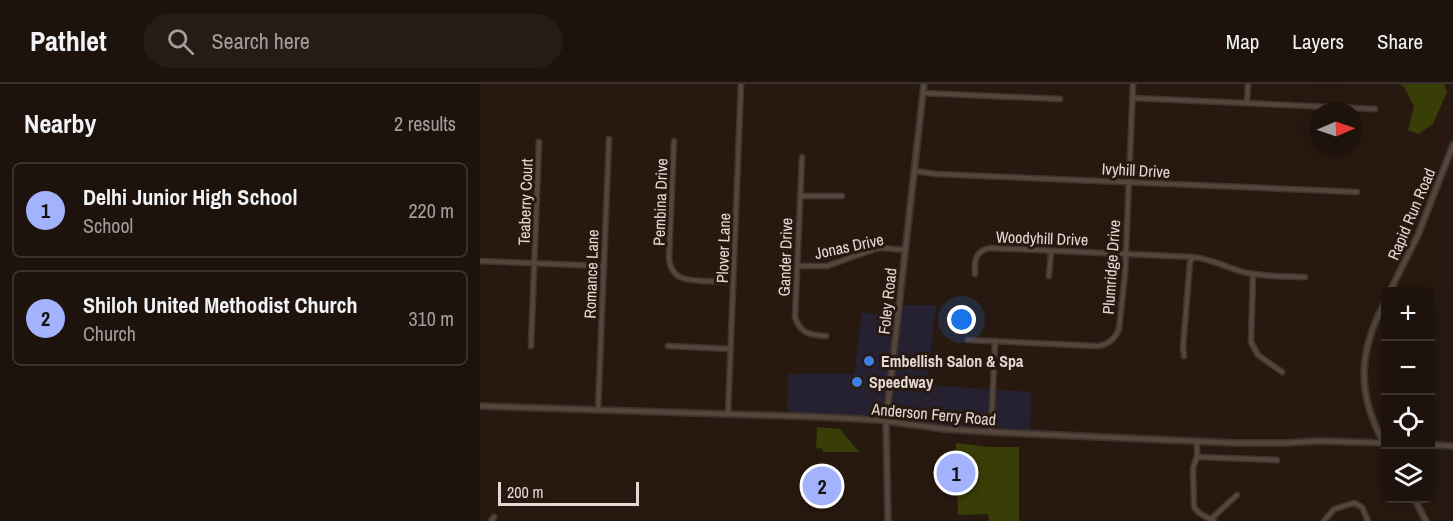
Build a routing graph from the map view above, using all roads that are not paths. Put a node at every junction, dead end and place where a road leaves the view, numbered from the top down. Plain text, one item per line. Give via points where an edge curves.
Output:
1 (741, 84) edge
2 (924, 84) edge
3 (1133, 84) edge
4 (1248, 84) edge
5 (922, 93) junction
6 (1132, 98) junction
7 (1060, 99) dead end
8 (1247, 103) junction
9 (1375, 109) dead end
10 (609, 139) dead end
11 (674, 141) dead end
12 (539, 142) dead end
13 (1453, 145) edge
14 (802, 157) dead end
15 (914, 171) junction
16 (1129, 182) junction
17 (1357, 192) dead end
18 (800, 196) junction
19 (842, 196) dead end
20 (905, 250) junction
21 (1050, 250) junction
22 (1126, 254) junction
23 (1193, 257) junction
24 (480, 261) edge
25 (534, 263) junction
26 (604, 266) junction
27 (797, 266) junction
28 (975, 274) dead end
29 (1253, 274) junction
30 (1049, 276) dead end
31 (1305, 277) dead end
32 (734, 282) junction
33 (1392, 287) edge
34 (1381, 309) edge
35 (826, 336) dead end
36 (968, 340) dead end
37 (995, 341) junction
38 (531, 346) dead end
39 (668, 346) dead end
40 (731, 349) junction
41 (1184, 356) dead end
42 (1282, 372) dead end
43 (480, 406) edge
44 (598, 410) junction
45 (728, 414) junction
46 (886, 421) junction
47 (991, 432) junction
48 (1381, 437) edge
49 (1197, 441) junction
50 (1381, 444) edge
51 (1435, 445) edge
52 (1453, 446) edge
53 (1197, 457) junction
54 (1277, 460) dead end
55 (1238, 495) dead end
56 (1417, 503) edge
57 (1211, 520) edge
58 (888, 521) edge
59 (1324, 521) edge
60 (1368, 521) edge
61 (1426, 521) edge

1 - 32 street, Plover Lane
2 - 5 street, Foley Road
3 - 6 street, Plumridge Drive
4 - 8 street
5 - 7 street
5 - 15 street, Foley Road
6 - 8 street
6 - 16 street, Plumridge Drive
8 - 9 street
10 - 26 street, Romance Lane
11 - 32 street, Pembina Drive via 671,267 687,280
12 - 25 street, Teaberry Court
13 - 33 street, Rapid Run Road via 1418,235
14 - 18 street, Gander Drive
15 - 16 street, Ivyhill Drive
15 - 20 street, Foley Road
16 - 17 street, Ivyhill Drive
16 - 22 street, Plumridge Drive
18 - 19 street
18 - 27 street, Gander Drive
20 - 27 street, Jonas Drive via 882,248 827,266
20 - 46 street, Foley Road
21 - 22 street, Woodyhill Drive
21 - 28 street, Woodyhill Drive via 987,248 975,258
21 - 30 street
22 - 23 street, Woodyhill Drive
22 - 37 street, Plumridge Drive via 1119,329 1108,343 1097,346
23 - 29 street, Woodyhill Drive
23 - 41 street
24 - 25 street
25 - 26 street
25 - 38 street, Teaberry Court
26 - 44 street, Romance Lane
27 - 35 street, Gander Drive via 796,322 808,334
29 - 31 street, Woodyhill Drive
29 - 42 street via 1251,342 1258,356
32 - 40 street, Plover Lane
34 - 48 street via 1369,339 1364,375 1369,410
36 - 37 street, Plumridge Drive
37 - 47 street
39 - 40 street
40 - 45 street, Plover Lane
43 - 44 street, Anderson Ferry Road
44 - 45 street, Anderson Ferry Road
45 - 46 street, Anderson Ferry Road
46 - 47 street, Anderson Ferry Road
46 - 58 street, Foley Road
47 - 49 street, Anderson Ferry Road
49 - 50 street, Anderson Ferry Road
49 - 53 street
51 - 52 street
53 - 54 street
53 - 57 street via 1193,468 1194,507
55 - 57 street
56 - 61 street
59 - 60 street via 1334,509 1354,503 1362,507

